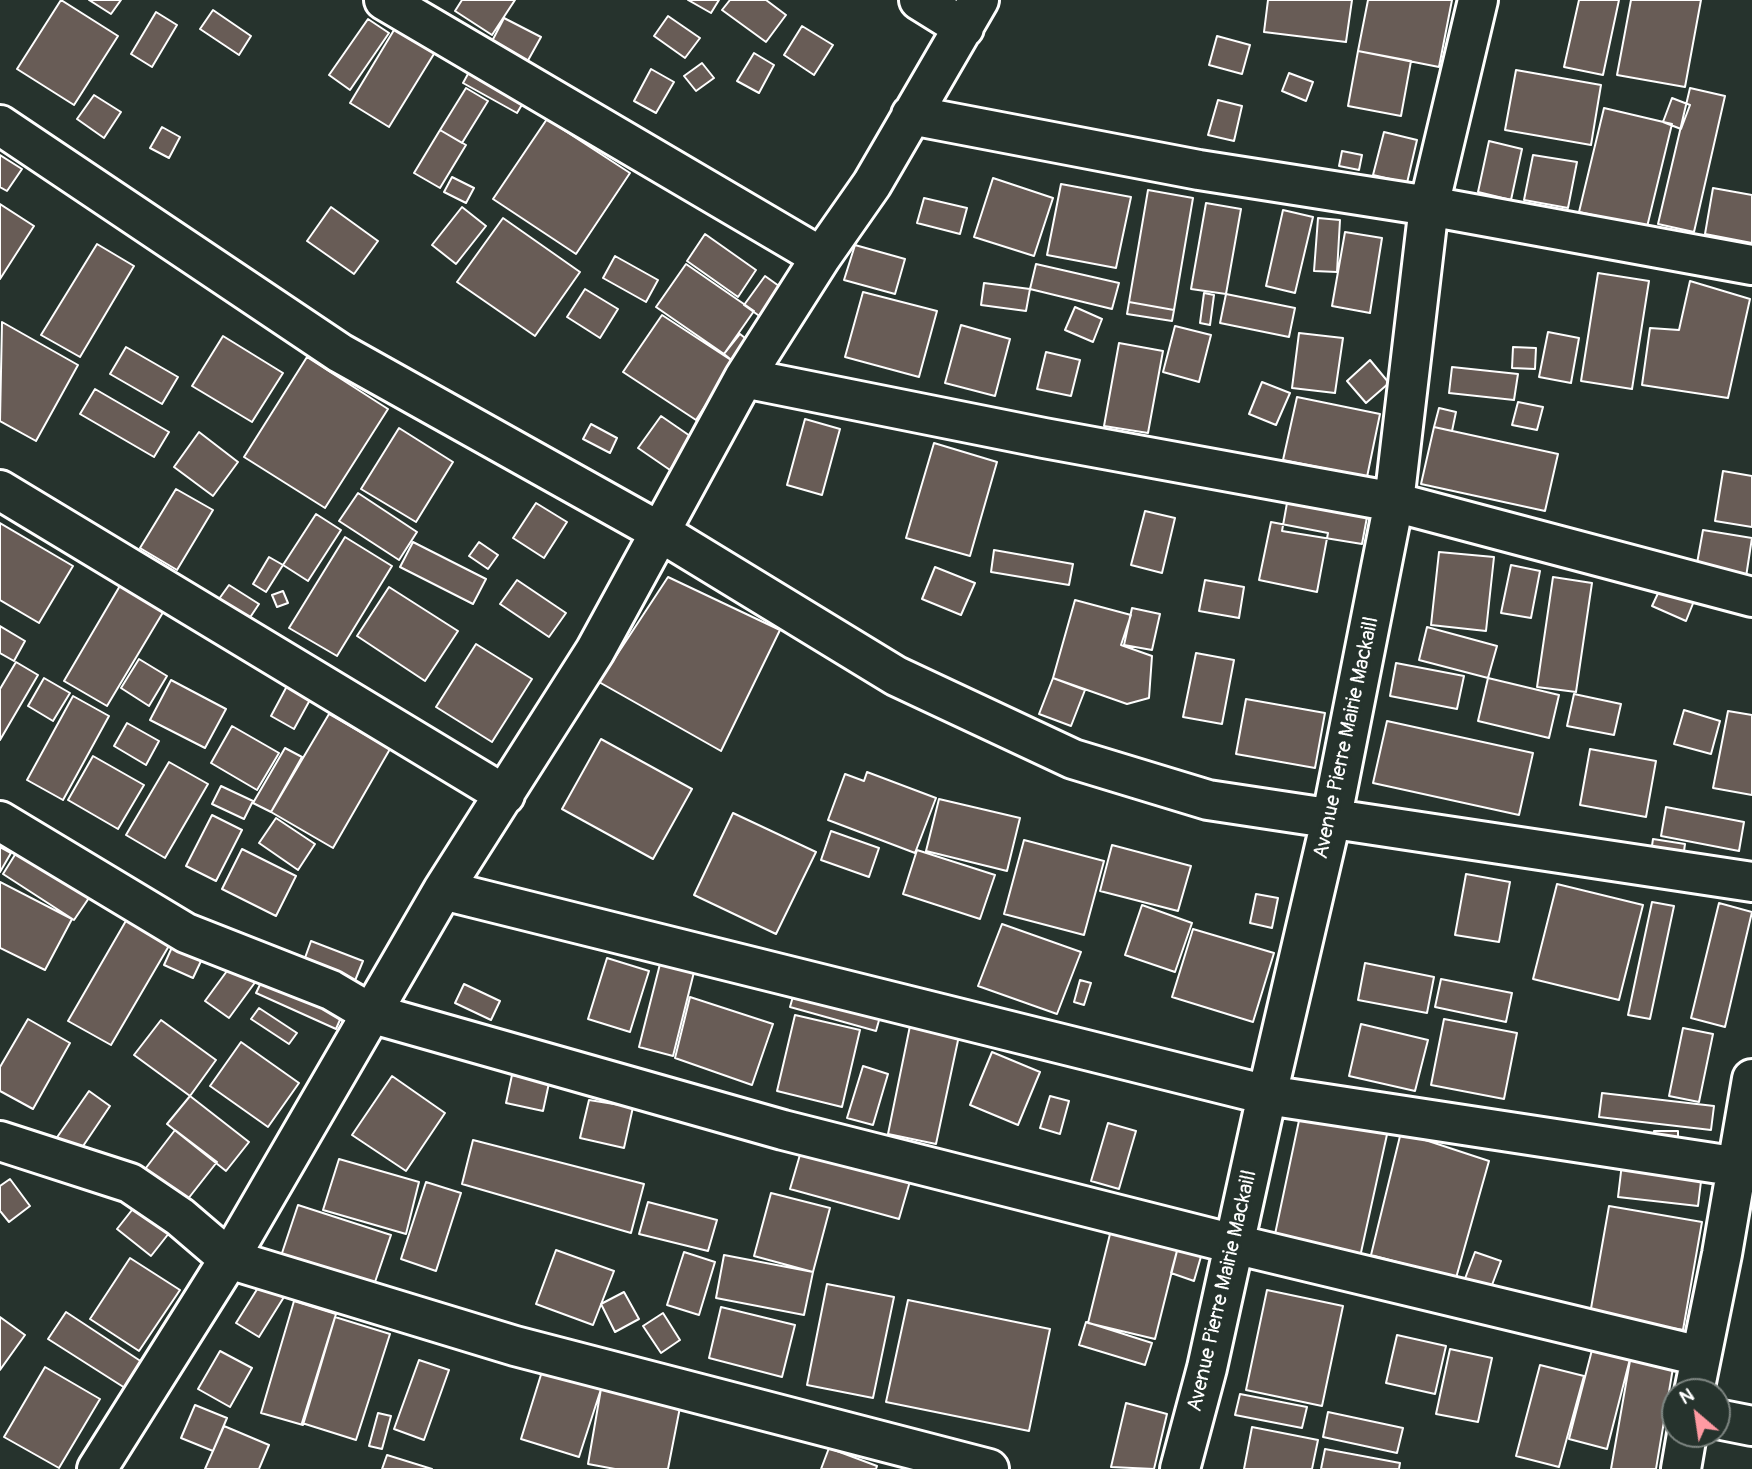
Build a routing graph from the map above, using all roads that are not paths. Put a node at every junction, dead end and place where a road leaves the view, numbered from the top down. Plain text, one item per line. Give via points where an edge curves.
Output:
1 (384, 0) edge
2 (919, 0) edge
3 (1478, 0) edge
4 (972, 14) edge
5 (911, 115) junction
6 (0, 125) edge
7 (1429, 206) junction
8 (821, 257) junction
9 (1752, 265) edge
10 (744, 378) junction
11 (0, 490) edge
12 (1394, 502) junction
13 (660, 532) junction
14 (1752, 597) edge
15 (505, 795) junction
16 (1332, 816) junction
17 (0, 821) edge
18 (1752, 882) edge
19 (443, 890) junction
20 (370, 1013) junction
21 (1752, 1079) edge
22 (1266, 1095) junction
23 (0, 1141) edge
24 (1744, 1168) edge
25 (1234, 1244) junction
26 (229, 1259) junction
27 (1697, 1374) edge
28 (1731, 1422) edge
29 (1752, 1426) edge
30 (1685, 1448) edge
31 (97, 1469) edge
32 (989, 1469) edge
33 (1180, 1469) edge
34 (1681, 1469) edge

1 - 8 street
2 - 4 street
3 - 7 street, Avenue Pierre Mairie Mackaill
4 - 5 street
5 - 7 street via 1199,170
5 - 8 street via 872,184
6 - 13 street via 340,354
7 - 9 street
7 - 12 street, Avenue Pierre Mairie Mackaill
8 - 10 street
10 - 12 street
10 - 13 street
11 - 15 street
12 - 14 street
12 - 16 street, Avenue Pierre Mairie Mackaill
13 - 15 street via 595,651
13 - 16 street via 896,676 1073,759 1208,800
15 - 19 street
16 - 18 street
16 - 22 street, Avenue Pierre Mairie Mackaill
17 - 20 street via 186,933 331,990
19 - 20 street
19 - 22 street
20 - 25 street via 783,1130
20 - 26 street
21 - 24 street
22 - 24 street
22 - 25 street, Avenue Pierre Mairie Mackaill
23 - 26 street via 130,1182
24 - 27 street
25 - 27 street
25 - 33 street, Avenue Pierre Mairie Mackaill
26 - 31 street
26 - 32 street via 515,1346
28 - 29 street
30 - 34 street

